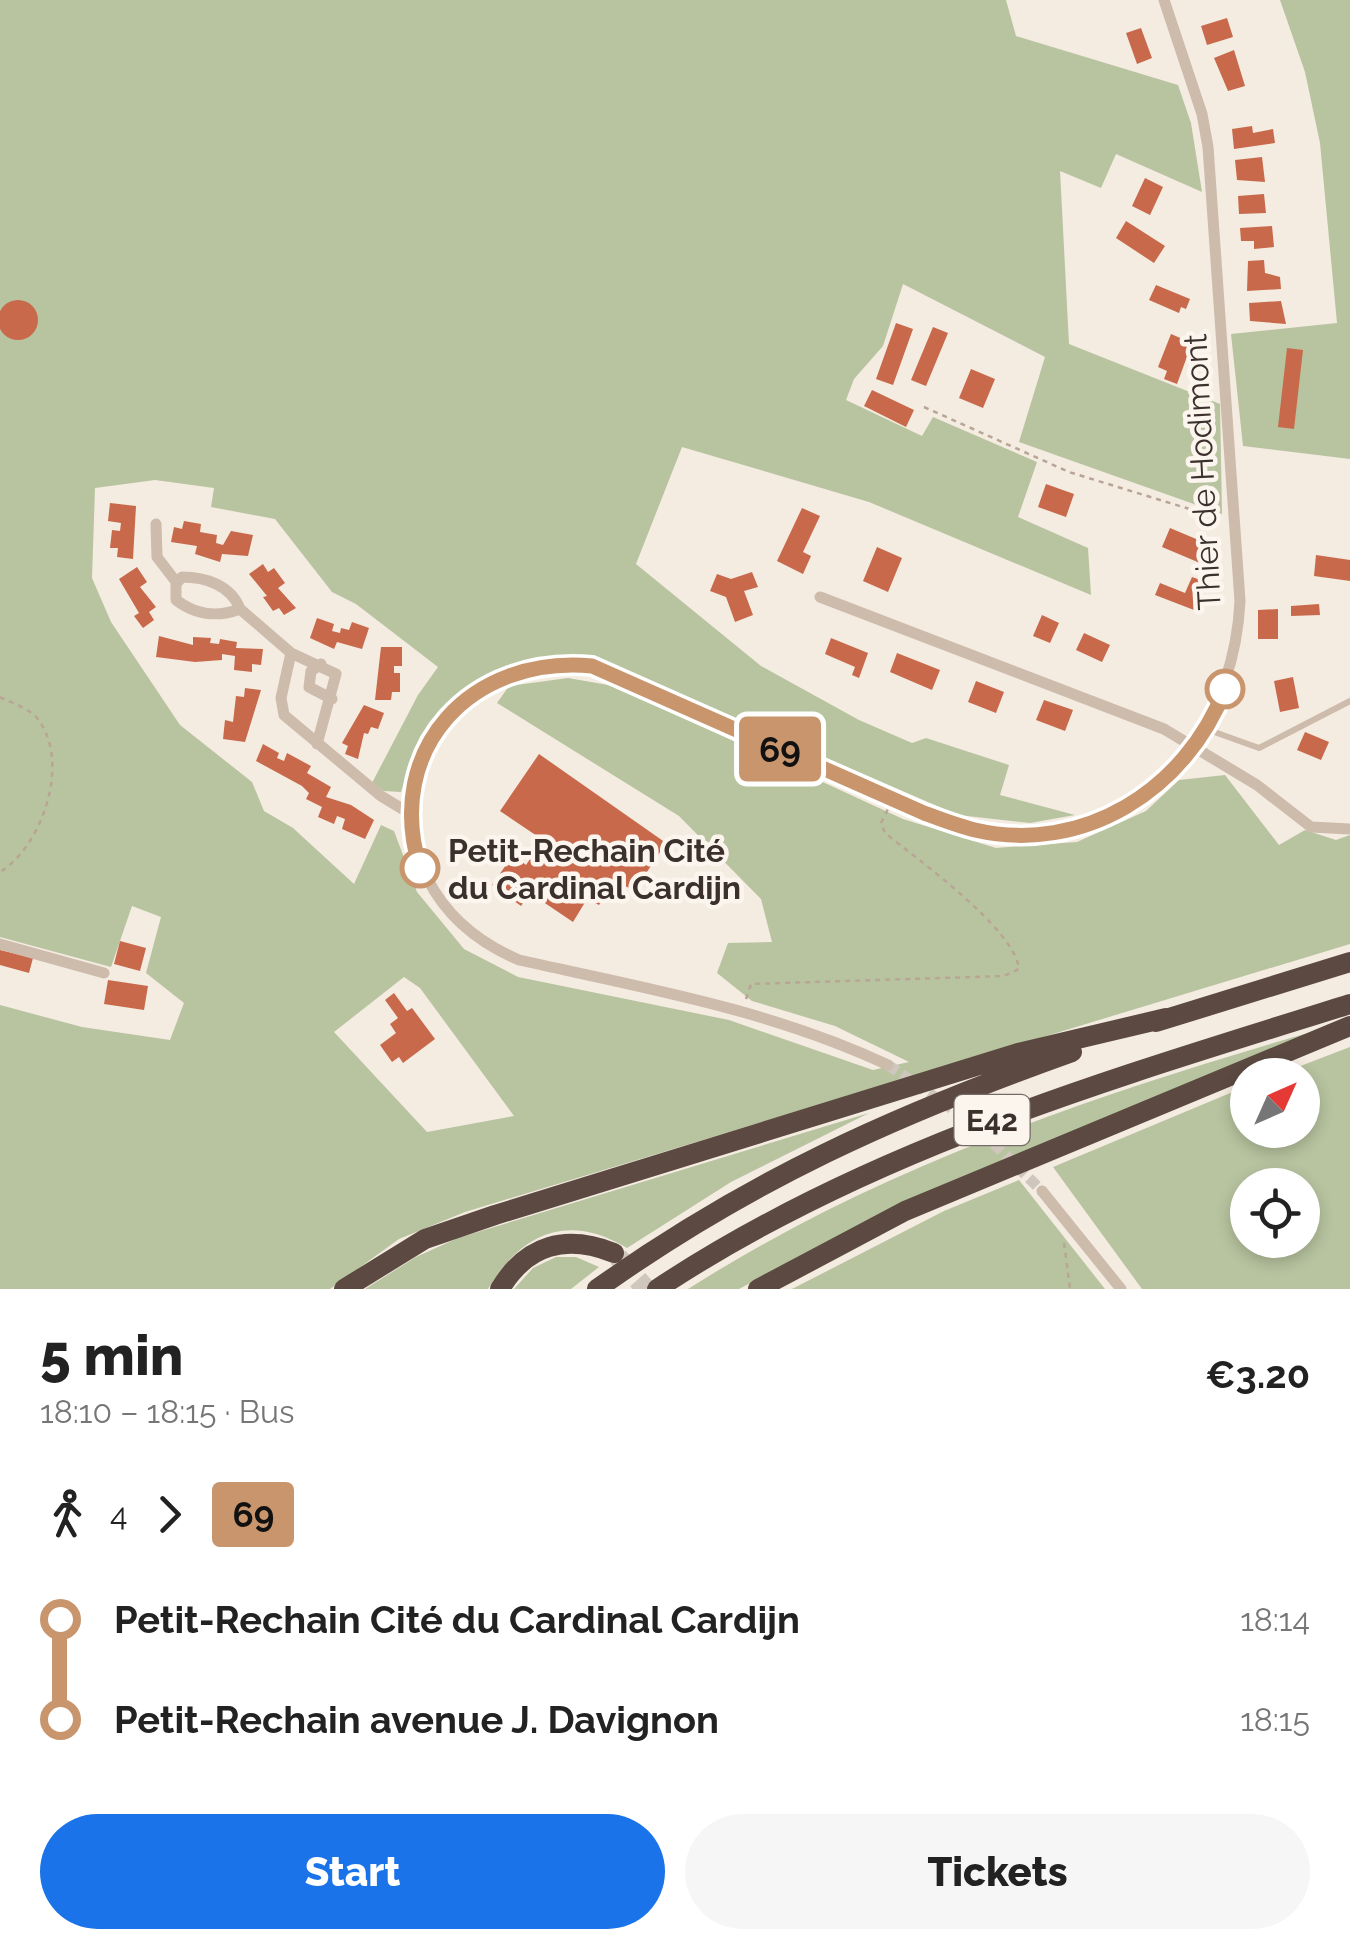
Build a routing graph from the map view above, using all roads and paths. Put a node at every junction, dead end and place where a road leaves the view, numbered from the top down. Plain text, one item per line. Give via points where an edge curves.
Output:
1 (1164, 0) edge
2 (924, 407) dead end
3 (1235, 522) junction
4 (156, 524) dead end
5 (178, 583) junction
6 (820, 597) dead end
7 (240, 609) junction
8 (291, 654) junction
9 (321, 664) junction
10 (0, 697) edge
11 (332, 699) junction
12 (1350, 700) edge
13 (1206, 728) junction
14 (317, 744) junction
15 (1194, 746) junction
16 (892, 798) junction
17 (409, 813) junction
18 (1350, 829) edge
19 (0, 872) edge
20 (0, 944) edge
21 (1350, 962) edge
22 (104, 973) dead end
23 (1350, 1004) edge
24 (744, 1010) junction
25 (1166, 1018) junction
26 (1350, 1026) edge
27 (888, 1065) tunnel mouth
28 (1042, 1191) tunnel mouth
29 (1073, 1229) junction
30 (614, 1254) tunnel mouth
31 (344, 1289) edge
32 (500, 1289) edge
33 (596, 1289) edge
34 (657, 1289) edge
35 (758, 1289) edge
36 (1070, 1289) edge
37 (1121, 1289) edge

1 - 3 street, Thier de Hodimont via 1208,146
2 - 3 path via 1069,472
3 - 13 street, Thier de Hodimont via 1238,638
4 - 5 street via 157,557
5 - 7 street via 201,577 236,599
5 - 7 street via 176,600 193,613
6 - 15 street via 1002,664
7 - 8 street
8 - 9 street
8 - 14 street via 284,715
9 - 11 street via 336,674
9 - 11 street via 311,671 309,688
10 - 19 path via 40,722 51,772 40,824 22,855
11 - 14 street
12 - 13 lane via 1259,748
13 - 15 street, Thier de Hodimont
14 - 17 street
15 - 16 street, Thier de Hodimont via 1153,790 1118,812 1052,834 976,830
15 - 18 street via 1311,828
16 - 17 street, Thier de Hodimont via 592,666 547,664 496,680 446,718 414,776
16 - 24 path via 881,823 885,833 993,928 1019,969 1004,976 751,984
17 - 24 street, Thier de Hodimont via 412,842 432,890 488,947 519,960
20 - 22 street
21 - 25 highway, E42
23 - 34 highway, E42 via 981,1124 808,1200
24 - 27 street, Thier de Hodimont
25 - 31 highway via 1018,1053 495,1214 424,1239
25 - 33 highway, E42 via 860,1133 716,1209
26 - 35 highway via 906,1211
28 - 29 street
29 - 36 path via 1062,1247
29 - 37 street
30 - 32 highway via 571,1242 540,1248

